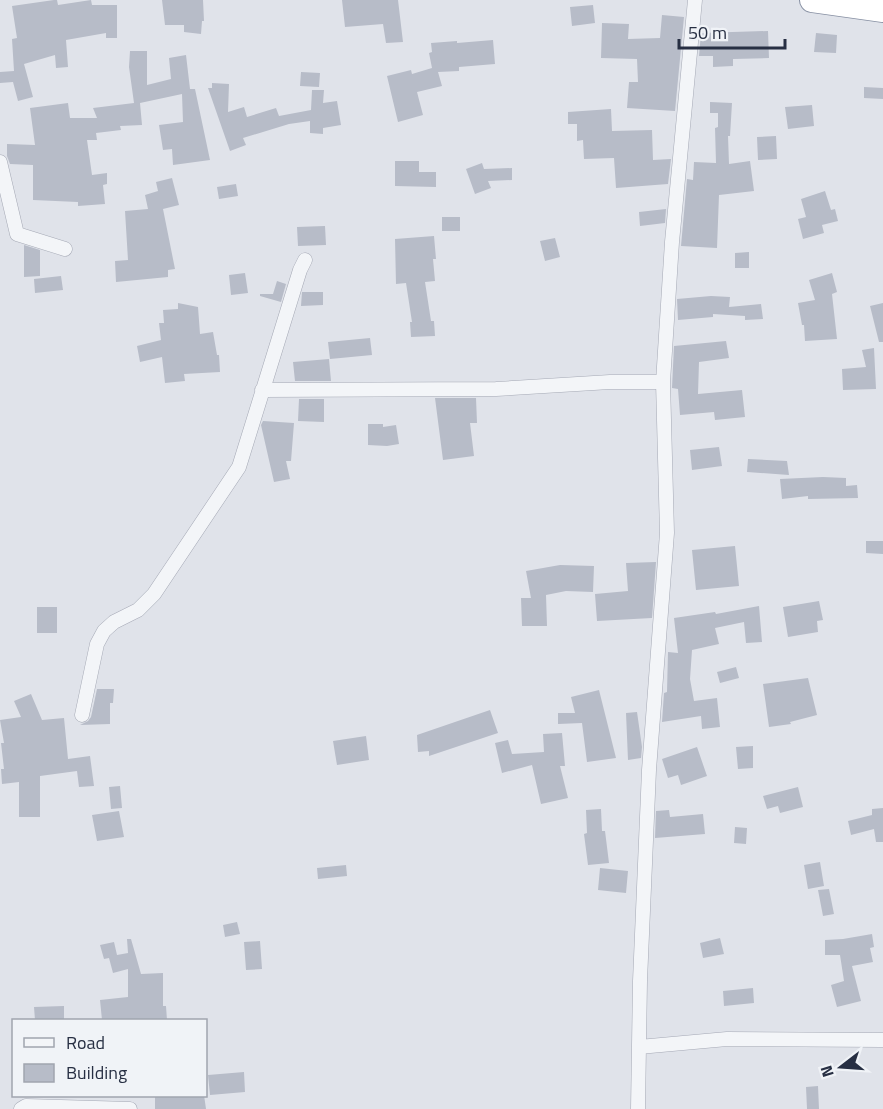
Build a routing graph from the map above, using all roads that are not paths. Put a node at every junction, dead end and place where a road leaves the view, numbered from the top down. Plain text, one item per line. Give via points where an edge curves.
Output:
1 (695, 0) edge
2 (812, 0) edge
3 (883, 10) edge
4 (0, 162) edge
5 (65, 249) dead end
6 (305, 260) dead end
7 (663, 382) junction
8 (262, 390) junction
9 (82, 714) dead end
10 (883, 1040) edge
11 (639, 1047) junction
12 (21, 1109) edge
13 (130, 1109) edge
14 (638, 1109) edge

1 - 7 street
2 - 3 highway
4 - 5 street via 17,234
6 - 8 street
7 - 8 street via 496,389
7 - 11 street via 667,533 649,770
8 - 9 street via 239,467 154,594 138,610 109,626 97,644
10 - 11 street via 727,1039
11 - 14 street
12 - 13 street

